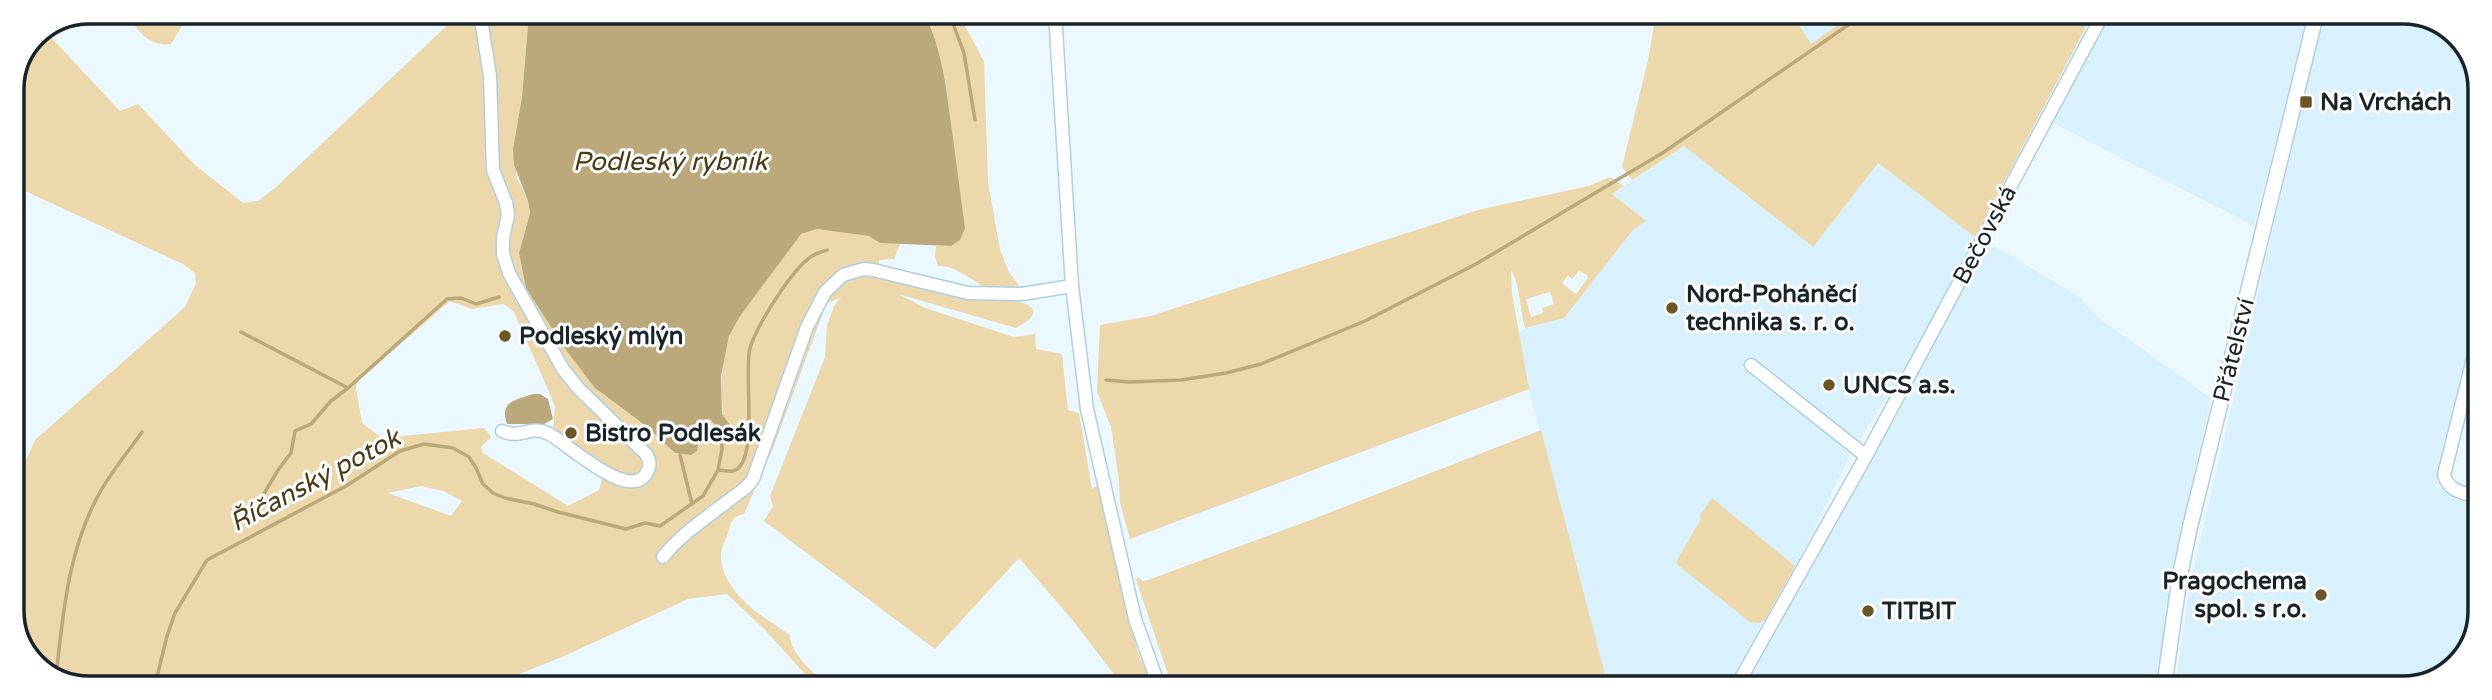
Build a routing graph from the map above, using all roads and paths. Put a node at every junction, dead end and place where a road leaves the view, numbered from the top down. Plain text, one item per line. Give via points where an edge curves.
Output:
1 (482, 24) edge
2 (1056, 24) edge
3 (2098, 24) edge
4 (2314, 24) edge
5 (1072, 286) junction
6 (1751, 365) dead end
7 (2468, 383) edge
8 (502, 431) dead end
9 (1866, 456) junction
10 (2468, 494) edge
11 (663, 557) dead end
12 (1155, 676) edge
13 (1742, 676) edge
14 (2166, 676) edge

1 - 8 street via 490,76 493,170 508,215 503,254 509,273 563,369 639,446 649,460 649,469 641,478 622,479 540,430 513,436
2 - 5 street
3 - 9 street, Bečovská
4 - 14 main road, Přátelství via 2190,527
5 - 11 street via 1022,294 968,293 873,270 844,275 825,292 807,327 747,489 671,546
5 - 12 street via 1087,409 1135,619
6 - 9 street
7 - 10 street via 2444,475 2453,490
9 - 13 street, Bečovská

